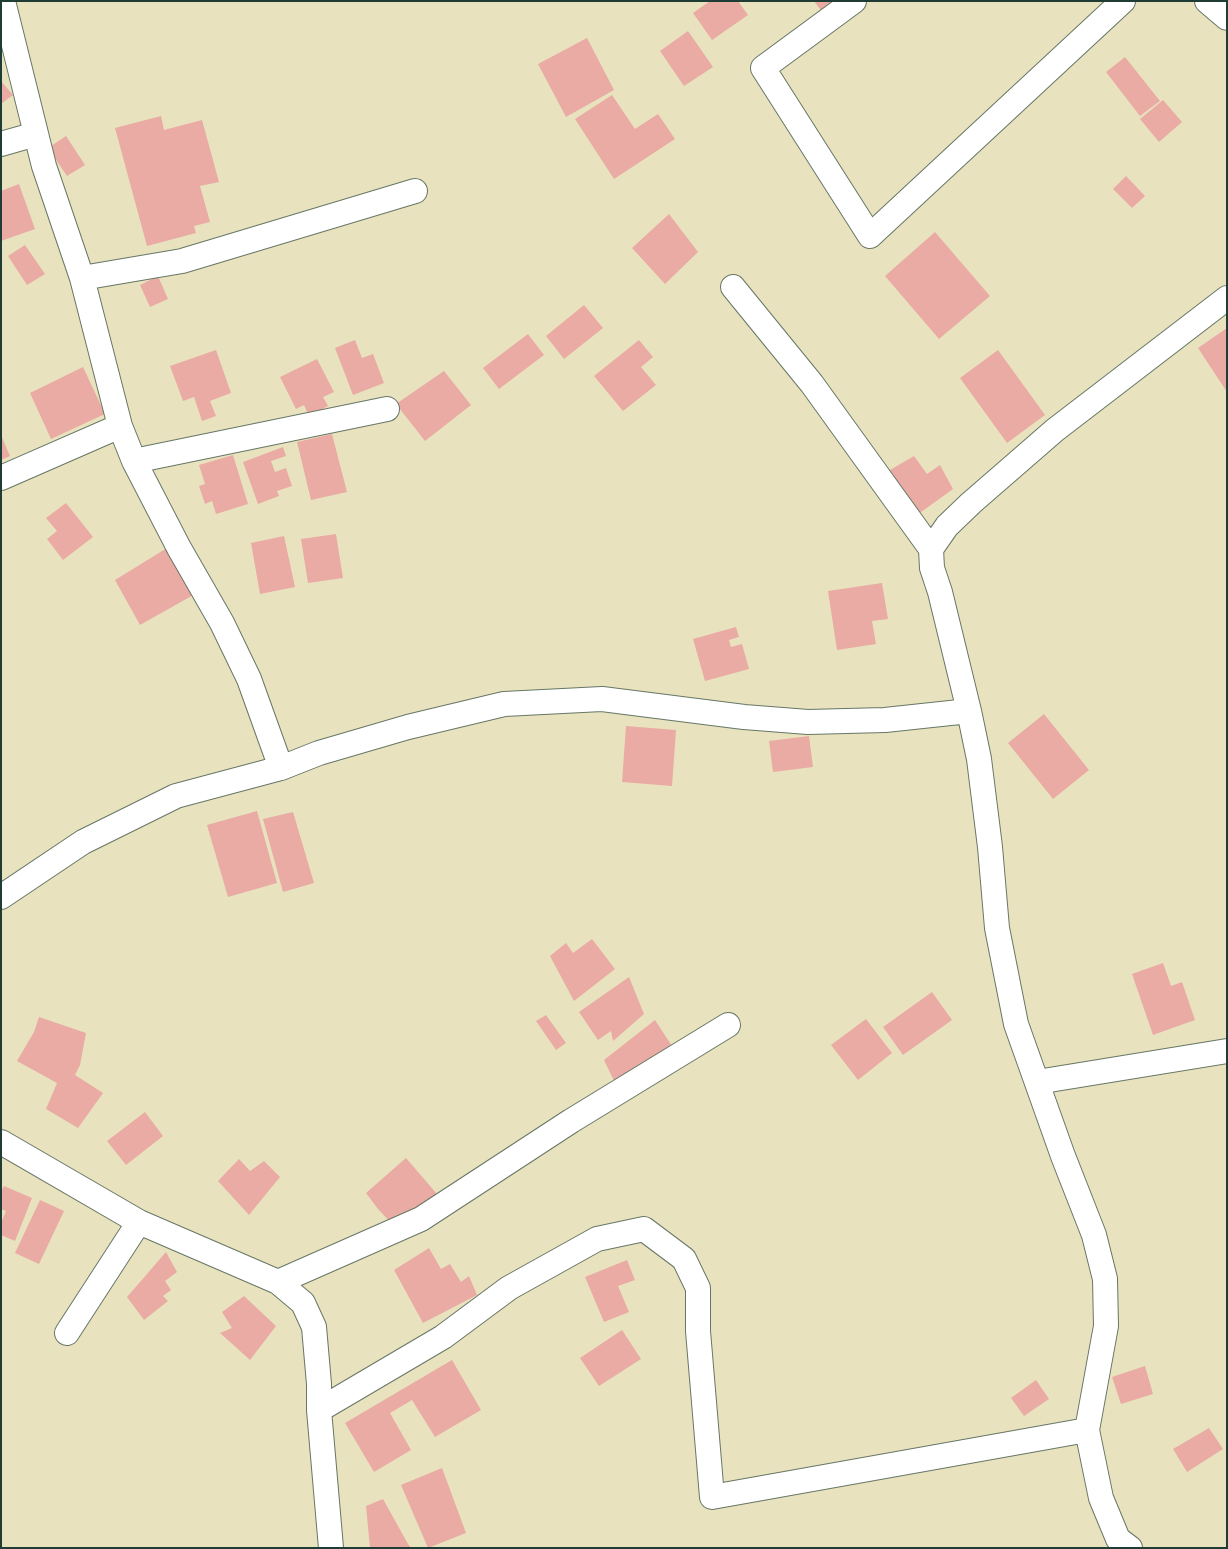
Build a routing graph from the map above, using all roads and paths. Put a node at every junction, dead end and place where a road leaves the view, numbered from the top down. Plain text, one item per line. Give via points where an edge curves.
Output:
1 (854, 1) edge
2 (1123, 1) edge
3 (1207, 1) edge
4 (4, 13) edge
5 (1227, 18) edge
6 (36, 134) junction
7 (1, 144) edge
8 (416, 192) dead end
9 (82, 278) junction
10 (733, 287) dead end
11 (1227, 298) edge
12 (387, 409) dead end
13 (120, 426) junction
14 (134, 461) junction
15 (1, 478) edge
16 (931, 549) junction
17 (969, 711) junction
18 (282, 768) junction
19 (1, 897) edge
20 (728, 1025) dead end
21 (1227, 1051) edge
22 (1036, 1082) junction
23 (1, 1142) edge
24 (139, 1222) junction
25 (278, 1282) junction
26 (67, 1333) dead end
27 (320, 1410) junction
28 (1087, 1430) junction
29 (1122, 1545) edge
30 (331, 1548) edge

1 - 2 street via 763,68 870,236
3 - 5 street
4 - 6 street
6 - 7 street
6 - 9 street
8 - 9 street via 182,261
9 - 13 street
10 - 16 street via 812,384
11 - 16 street via 1055,430 947,526
12 - 14 street
13 - 14 street
13 - 15 street
14 - 18 street via 249,679
16 - 17 street via 932,568
17 - 18 street via 885,720 808,722 602,699 504,704 408,727 319,753
17 - 22 street via 982,778 997,928 1016,1024
18 - 19 street via 176,796 83,842
20 - 25 street via 571,1121 421,1219
21 - 22 street
22 - 28 street via 1094,1236 1105,1279 1106,1326
23 - 24 street
24 - 25 street
24 - 26 street
25 - 27 street via 304,1303 314,1327
27 - 28 street via 444,1338 509,1288 597,1239 644,1229 684,1259 698,1288 698,1331 712,1497
27 - 30 street
28 - 29 street via 1100,1498

